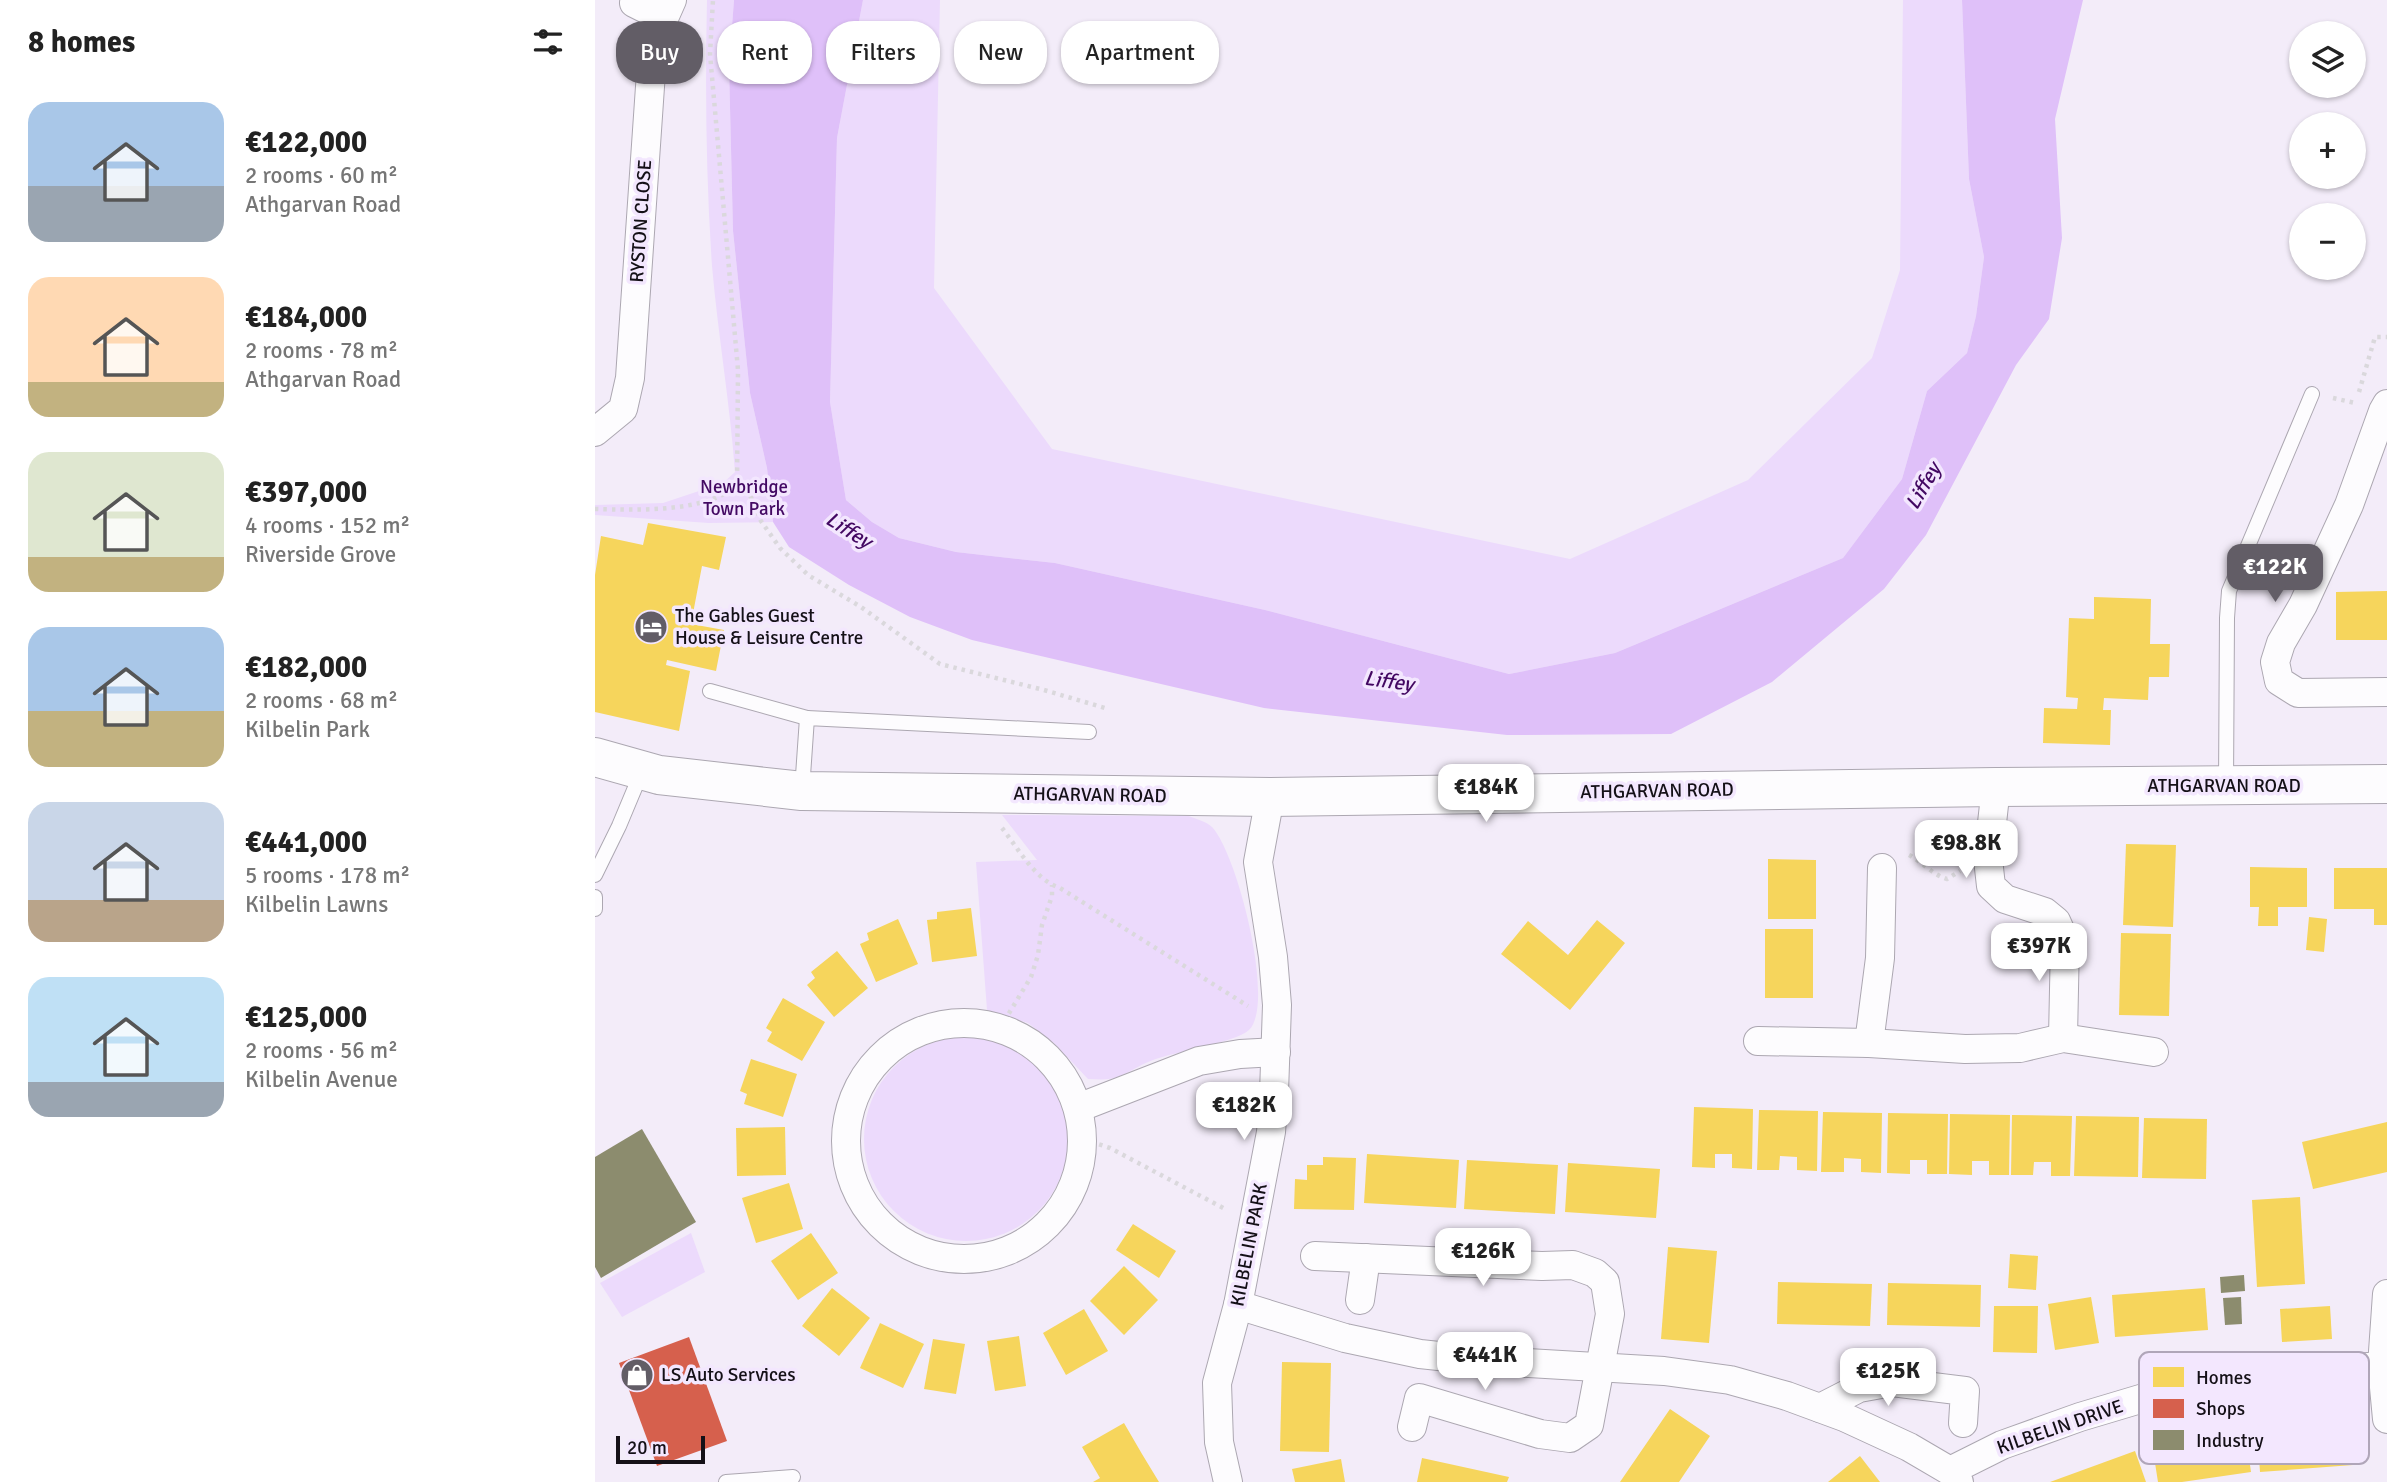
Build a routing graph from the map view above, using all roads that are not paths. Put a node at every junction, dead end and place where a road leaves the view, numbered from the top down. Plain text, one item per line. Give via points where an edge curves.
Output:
1 (634, 3) dead end
2 (668, 9) edge
3 (2312, 394) road end
4 (2387, 404) edge
5 (595, 432) edge
6 (710, 691) dead end
7 (2387, 692) edge
8 (807, 718) junction
9 (1089, 732) dead end
10 (595, 757) edge
11 (643, 770) junction
12 (2387, 784) edge
13 (2226, 786) junction
14 (1996, 787) junction
15 (802, 791) junction
16 (1270, 797) junction
17 (595, 875) edge
18 (1891, 876) road end
19 (595, 897) edge
20 (595, 909) edge
21 (2063, 1038) junction
22 (1758, 1041) dead end
23 (1869, 1043) junction
24 (1276, 1052) junction
25 (2154, 1052) dead end
26 (1078, 1108) junction
27 (1315, 1256) dead end
28 (1366, 1258) junction
29 (2387, 1294) edge
30 (1360, 1300) dead end
31 (1238, 1305) junction
32 (2382, 1366) junction
33 (2369, 1367) edge
34 (1598, 1368) junction
35 (2139, 1399) edge
36 (1820, 1408) junction
37 (2387, 1419) edge
38 (1963, 1423) dead end
39 (1412, 1427) dead end
40 (793, 1477) dead end
41 (1955, 1477) edge
42 (726, 1482) edge
43 (1228, 1482) edge

1 - 2 street
2 - 5 street, RYSTON CLOSE via 653,43 630,377 623,409
3 - 13 lane via 2229,592
4 - 7 street via 2349,505 2275,662 2279,681 2298,693
6 - 8 lane
8 - 9 lane
8 - 15 lane
10 - 11 main road, ATHGARVAN ROAD
11 - 15 main road, ATHGARVAN ROAD
11 - 17 lane
12 - 13 main road, ATHGARVAN ROAD
13 - 14 main road, ATHGARVAN ROAD
14 - 16 main road, ATHGARVAN ROAD
14 - 21 street via 1988,859 1991,886 2005,899 2045,912 2056,921 2065,942
15 - 16 main road, ATHGARVAN ROAD
16 - 24 street, KILBELIN PARK via 1258,862 1273,957
18 - 23 street
19 - 20 lane
21 - 23 street via 2020,1048
21 - 25 street
22 - 23 street
24 - 26 street via 1199,1061
24 - 31 street, KILBELIN PARK via 1271,1132
26 - 26 street via 1049,1058 1026,1040 1000,1028 963,1022 926,1028 894,1046 867,1072 850,1106 845,1143 851,1180 868,1213 895,1238 929,1255 965,1260 1002,1254 1035,1236 1061,1209 1077,1176 1083,1139
27 - 28 street
28 - 30 street
28 - 34 street via 1573,1265 1595,1273 1605,1282 1609,1314
29 - 32 street
31 - 34 street via 1345,1338 1420,1354
31 - 43 street, KILBELIN PARK via 1217,1383 1219,1442
32 - 33 street, KILBELIN DRIVE
32 - 37 street
34 - 36 street via 1730,1380
34 - 39 street via 1590,1425 1570,1438 1540,1434 1419,1398
35 - 41 street, KILBELIN DRIVE via 2002,1446
36 - 38 street via 1859,1388 1892,1382 1965,1391
36 - 41 street via 1909,1447
40 - 42 lane

